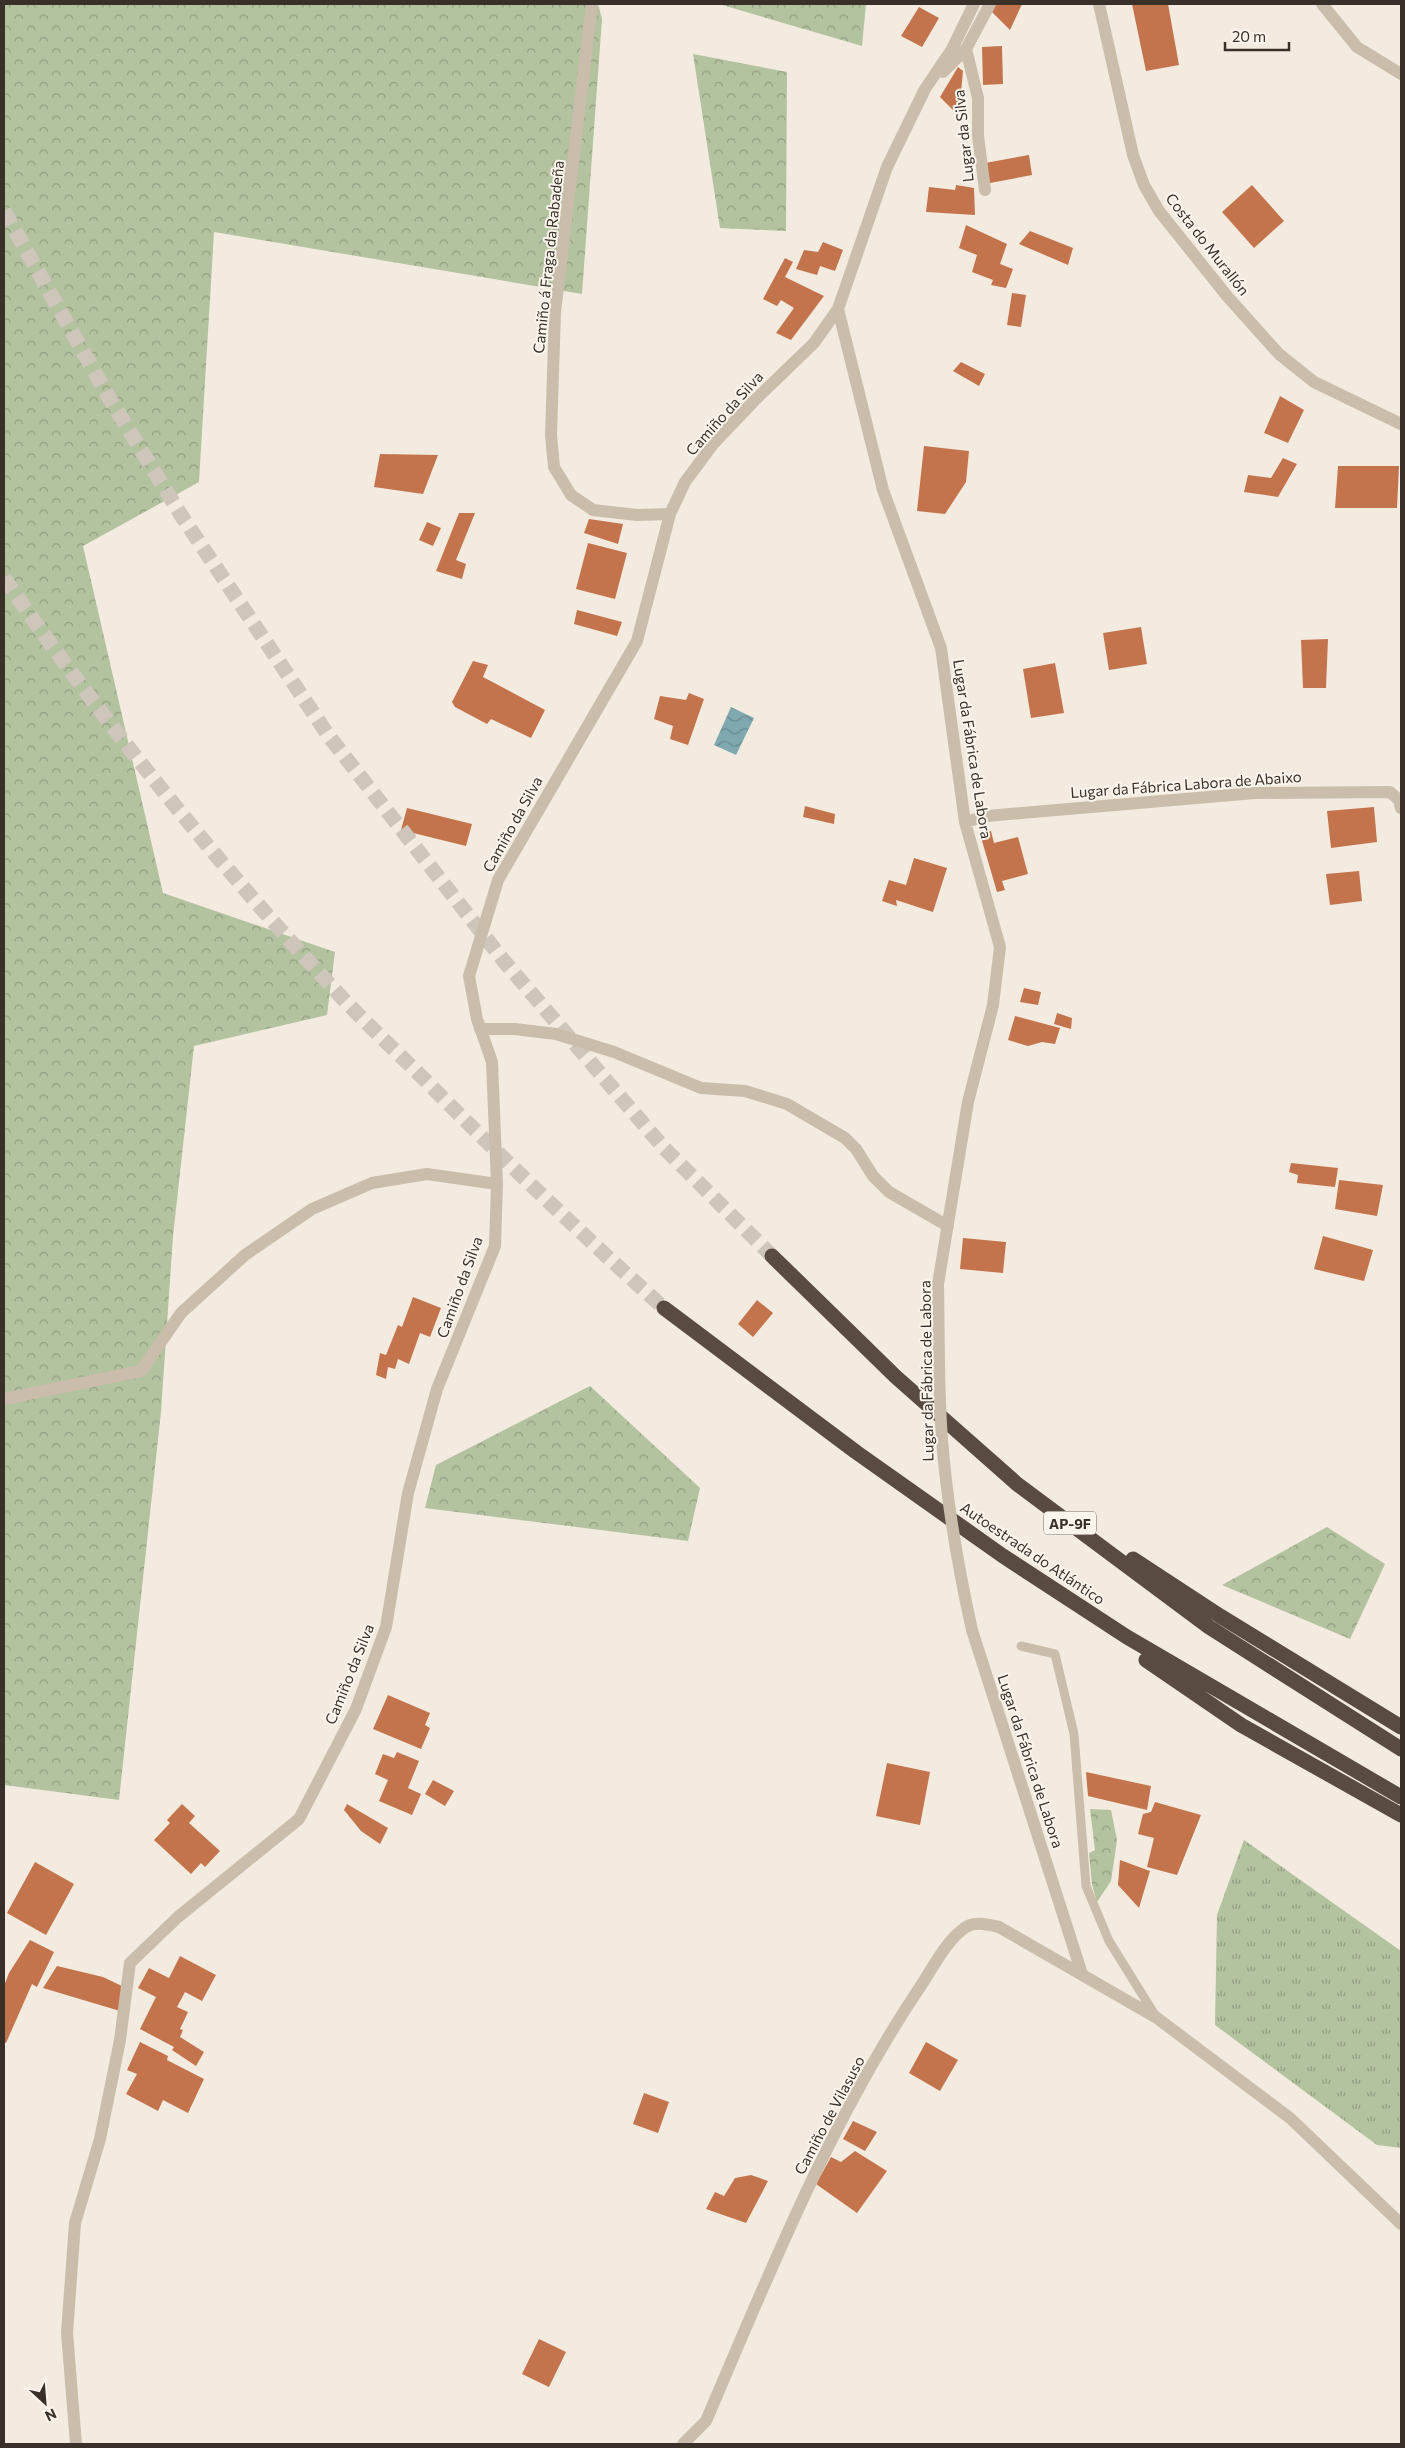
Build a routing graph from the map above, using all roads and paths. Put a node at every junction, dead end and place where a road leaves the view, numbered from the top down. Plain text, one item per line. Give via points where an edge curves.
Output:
1 (592, 4) edge
2 (974, 4) edge
3 (990, 4) edge
4 (1099, 4) edge
5 (1322, 4) edge
6 (966, 49) junction
7 (1401, 74) edge
8 (925, 89) junction
9 (985, 190) dead end
10 (838, 309) junction
11 (1401, 424) edge
12 (670, 514) junction
13 (1401, 808) edge
14 (965, 822) junction
15 (480, 1029) junction
16 (496, 1184) junction
17 (948, 1226) junction
18 (772, 1256) tunnel mouth
19 (664, 1308) tunnel mouth
20 (4, 1399) edge
21 (1017, 1484) junction
22 (1003, 1556) junction
23 (1021, 1646) dead end
24 (1401, 1727) edge
25 (1401, 1749) edge
26 (1399, 1796) edge
27 (1400, 1814) edge
28 (1082, 1974) junction
29 (1156, 2018) junction
30 (1401, 2224) edge
31 (76, 2444) edge
32 (683, 2444) edge

1 - 12 street, Camiño á Fraga da Rabadeña via 555,312 551,435 554,467 570,496 594,510 638,515
2 - 8 street, Camiño da Silva via 952,49
3 - 6 street, Lugar da Silva
4 - 11 street, Costa do Murallón via 1133,156 1158,211 1279,354 1314,382
5 - 7 street via 1357,47
6 - 8 street, Lugar da Silva
6 - 9 street, Lugar da Silva via 978,98 978,136
8 - 10 street, Camiño da Silva via 887,167
10 - 12 street, Camiño da Silva via 814,343 714,443 685,482
10 - 14 street, Lugar da Fábrica de Labora via 883,490 941,648
12 - 15 street, Camiño da Silva via 637,641 498,880 469,976
13 - 14 street, Lugar da Fábrica Labora de Abaixo via 1399,800 1390,792 1255,793 988,816
14 - 17 street, Lugar da Fábrica de Labora via 1000,947 993,1005 968,1102
15 - 16 street, Camiño da Silva via 492,1062
15 - 17 street via 556,1034 614,1052 700,1088 745,1091 786,1104 845,1138 889,1192
16 - 20 street via 427,1174 372,1183 312,1208 245,1254 181,1313 141,1370
16 - 31 street, Camiño da Silva via 495,1246 437,1388 408,1493 386,1627 356,1709 300,1819 178,1917 130,1963 120,2040 100,2140 75,2223 67,2332
17 - 28 street, Lugar da Fábrica de Labora, bridge via 938,1284 942,1437 956,1556 972,1630
18 - 21 highway, AP-9F via 896,1377
19 - 22 highway, Autoestrada do Atlántico via 856,1452
21 - 24 highway via 1220,1616
21 - 25 highway, AP-9F via 1209,1627
22 - 26 highway, Autoestrada do Atlántico via 1127,1638
22 - 27 highway via 1241,1725
23 - 29 lane via 1054,1654 1074,1734 1086,1886 1109,1941
28 - 29 street
28 - 32 street, Camiño de Vilasuso via 999,1928 982,1923 967,1927 949,1944 895,2024 820,2162 706,2421
29 - 30 street via 1290,2118

